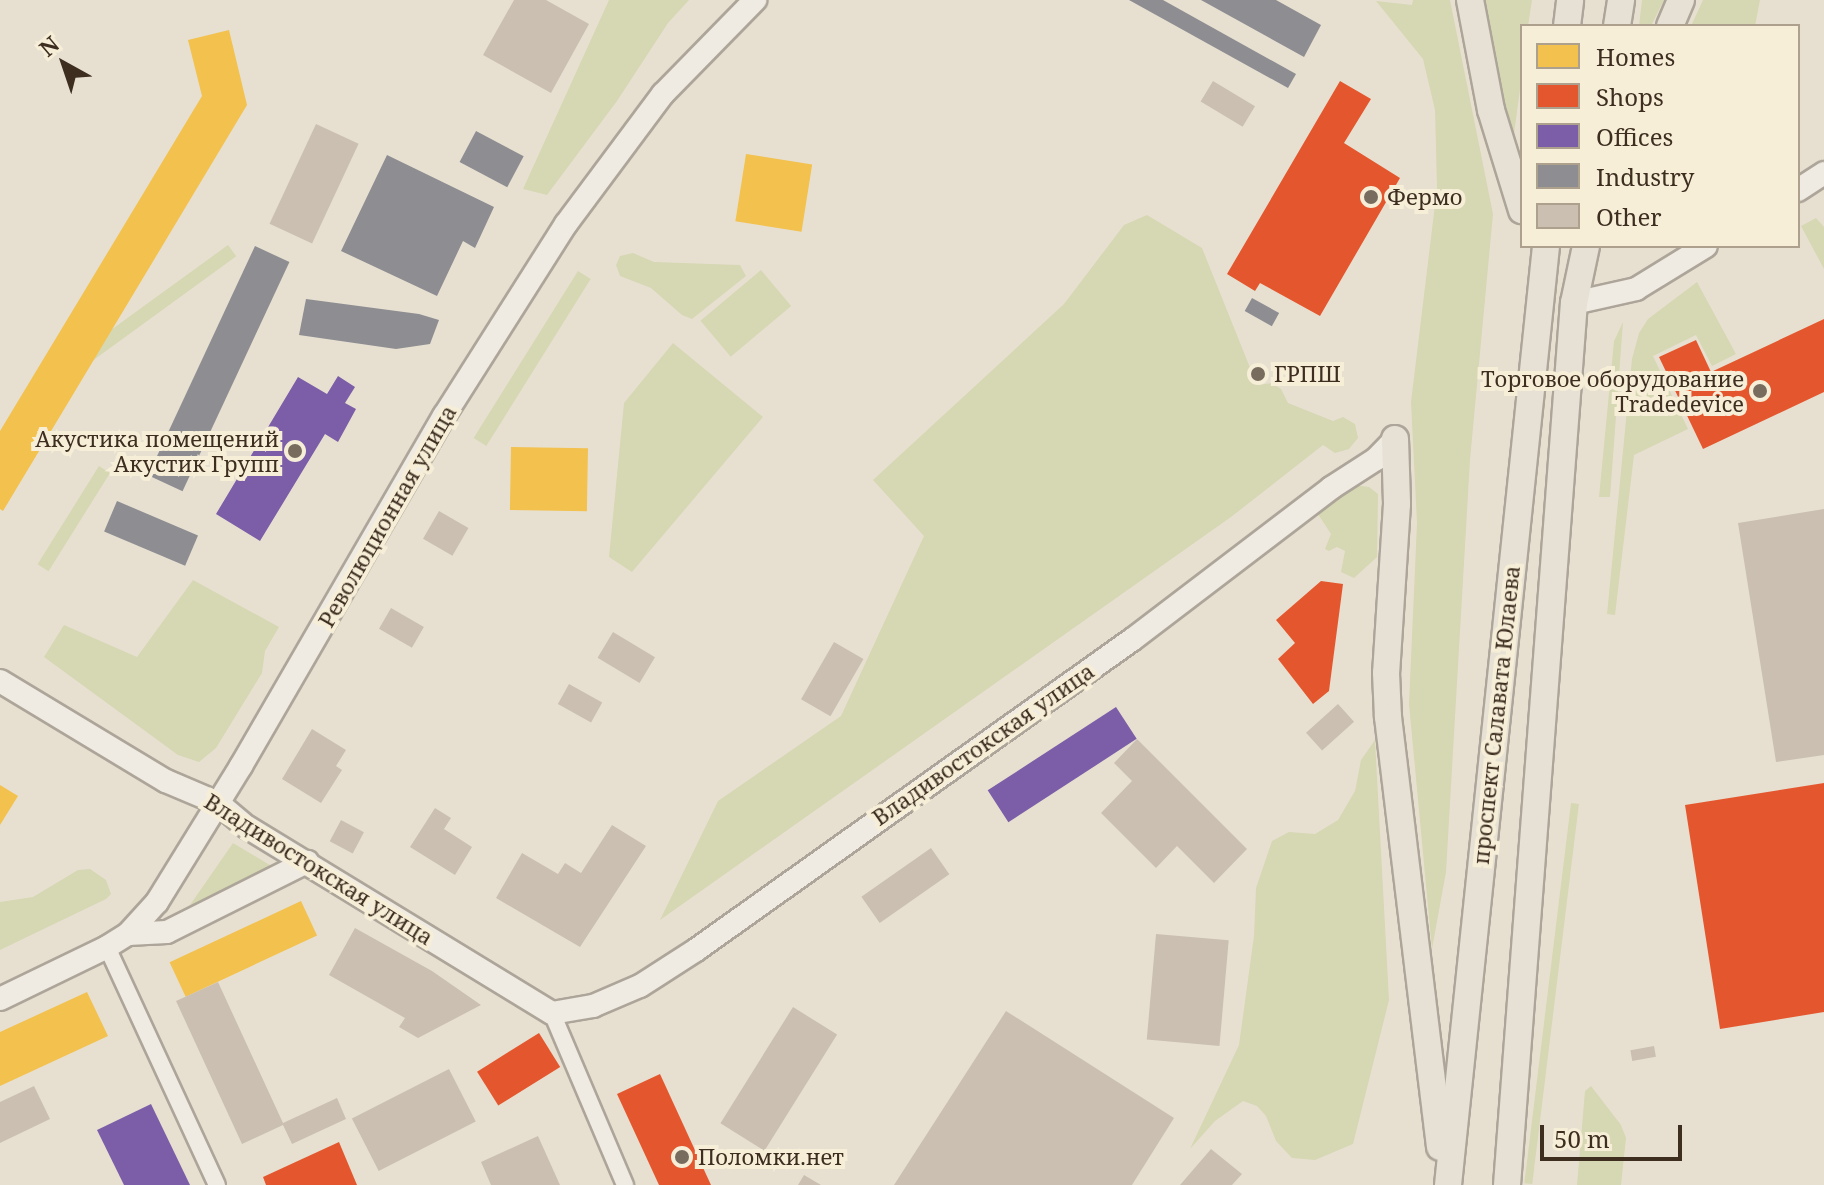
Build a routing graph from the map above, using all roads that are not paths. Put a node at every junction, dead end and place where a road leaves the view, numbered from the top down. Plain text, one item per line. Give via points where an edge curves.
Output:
1 (755, 0) edge
2 (1470, 0) edge
3 (1570, 0) edge
4 (1621, 0) edge
5 (1681, 0) edge
6 (1567, 24) edge
7 (1617, 24) edge
8 (1671, 24) edge
9 (1823, 177) edge
10 (1800, 189) edge
11 (1520, 204) edge
12 (1534, 248) edge
13 (1546, 248) edge
14 (1586, 248) edge
15 (1703, 248) edge
16 (1543, 278) junction
17 (1574, 303) junction
18 (1395, 439) joint
19 (1354, 473) junction
20 (1397, 504) junction
21 (0, 681) edge
22 (218, 803) junction
23 (307, 862) junction
24 (128, 934) junction
25 (107, 947) junction
26 (0, 999) edge
27 (552, 1013) junction
28 (217, 1185) edge
29 (625, 1185) edge
30 (1446, 1185) edge
31 (1507, 1185) edge

1 - 22 street, Революционная улица via 663,94 566,224 444,416
2 - 11 main road via 1491,110
3 - 6 main road
4 - 7 main road
5 - 8 main road
9 - 10 street
12 - 16 main road
13 - 16 main road, проспект Салавата Юлаева
14 - 17 main road, проспект Салавата Юлаева
15 - 17 street via 1636,289
16 - 30 main road, проспект Салавата Юлаева
17 - 31 main road, проспект Салавата Юлаева
18 - 19 street, Владивостокская улица
18 - 20 main road
19 - 20 street via 1375,474
19 - 27 street, Владивостокская улица via 1133,639 696,950 640,986 593,1006
20 - 30 main road via 1388,717
21 - 22 street, Владивостокская улица via 166,781
22 - 23 street, Владивостокская улица
22 - 24 street, Революционная улица via 157,902
23 - 24 street via 167,932
23 - 27 street, Владивостокская улица
24 - 25 street, Революционная улица
25 - 26 street, Революционная улица
25 - 28 street
27 - 29 street

